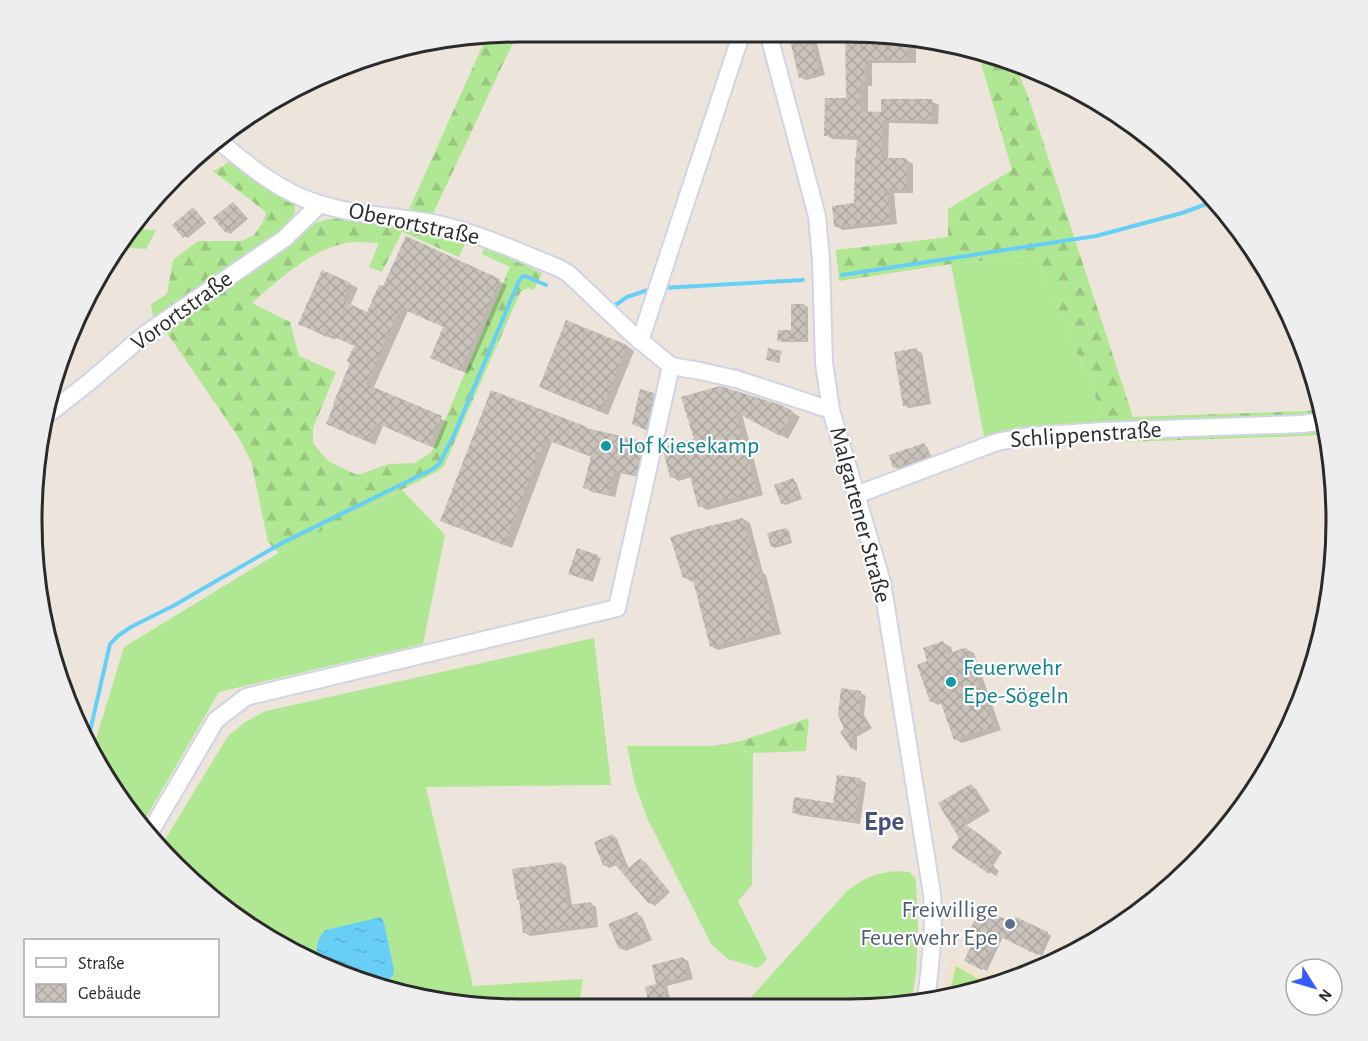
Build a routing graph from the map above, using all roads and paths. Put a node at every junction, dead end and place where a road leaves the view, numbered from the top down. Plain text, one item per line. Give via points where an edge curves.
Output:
1 (739, 42) edge
2 (771, 42) edge
3 (224, 145) edge
4 (320, 204) junction
5 (640, 341) junction
6 (671, 366) junction
7 (55, 408) edge
8 (831, 410) junction
9 (1316, 422) edge
10 (856, 495) junction
11 (153, 827) edge
12 (927, 992) edge

1 - 5 street
2 - 8 street, Malgartener Straße via 817,216 824,363
3 - 4 street, Oberortstraße via 274,183
4 - 5 street, Oberortstraße via 436,224 479,236 559,268
4 - 7 street, Vorortstraße via 284,239 144,335
5 - 6 street, Oberortstraße
6 - 8 street, Oberortstraße via 736,379
6 - 11 street via 617,608 246,697 216,720
8 - 10 street, Malgartener Straße
9 - 10 street, Schlippenstraße via 1029,435 997,442
10 - 12 street, Malgartener Straße via 882,582 932,894 933,949

